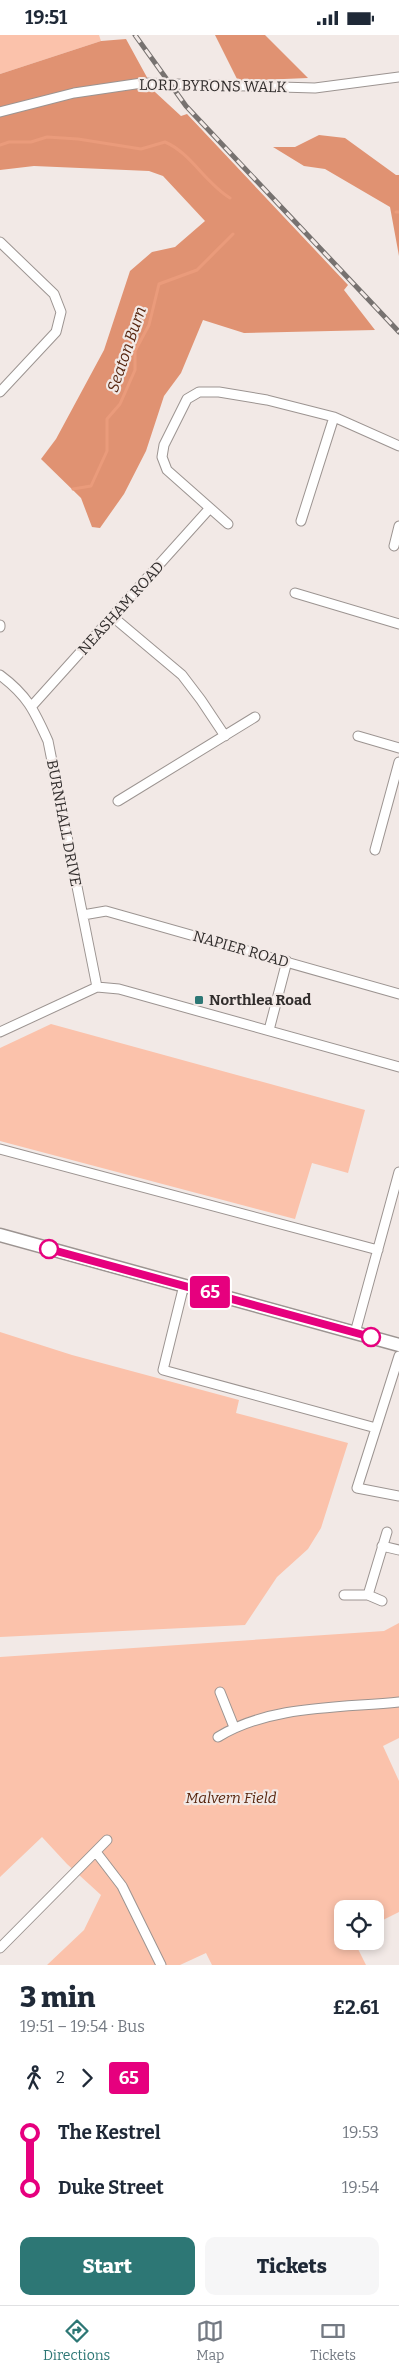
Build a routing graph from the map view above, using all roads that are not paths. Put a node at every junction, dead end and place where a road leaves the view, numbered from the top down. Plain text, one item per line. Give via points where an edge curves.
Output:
1 (399, 77) edge
2 (0, 112) edge
3 (0, 243) edge
4 (2, 386) edge
5 (334, 417) junction
6 (399, 446) edge
7 (210, 508) junction
8 (302, 521) dead end
9 (228, 524) dead end
10 (399, 527) edge
11 (394, 546) dead end
12 (295, 593) dead end
13 (113, 617) junction
14 (399, 624) edge
15 (0, 675) edge
16 (31, 707) junction
17 (255, 717) dead end
18 (358, 735) dead end
19 (225, 736) junction
20 (399, 748) edge
21 (399, 762) edge
22 (118, 801) dead end
23 (375, 850) dead end
24 (83, 915) junction
25 (287, 961) junction
26 (97, 987) junction
27 (399, 994) edge
28 (269, 1031) junction
29 (0, 1032) edge
30 (399, 1067) edge
31 (0, 1149) edge
32 (399, 1172) edge
33 (0, 1235) edge
34 (378, 1250) junction
35 (184, 1285) junction
36 (355, 1333) junction
37 (399, 1345) edge
38 (399, 1356) edge
39 (376, 1428) junction
40 (399, 1496) edge
41 (387, 1532) dead end
42 (382, 1546) junction
43 (399, 1550) edge
44 (344, 1595) dead end
45 (368, 1595) junction
46 (382, 1601) dead end
47 (220, 1692) dead end
48 (399, 1702) edge
49 (234, 1727) junction
50 (218, 1737) dead end
51 (107, 1840) dead end
52 (96, 1852) junction
53 (0, 1948) edge
54 (161, 1965) edge

1 - 2 street, LORD BYRONS WALK via 283,88 133,84 74,93
3 - 4 street via 54,293 61,312 56,332
5 - 6 street
5 - 7 street via 219,392 199,392 187,399 164,445 162,457 166,470
5 - 8 street
7 - 9 street
7 - 13 street, NEASHAM ROAD
10 - 11 street
12 - 14 street
13 - 16 street, NEASHAM ROAD
13 - 19 street via 182,675
15 - 16 street, BURNHALL DRIVE via 19,689
16 - 24 street, BURNHALL DRIVE via 48,741
17 - 19 street
18 - 20 street
19 - 22 street
21 - 23 street
24 - 25 street, NAPIER ROAD via 106,911
24 - 26 street, BURNHALL DRIVE
25 - 27 street, NAPIER ROAD
25 - 28 street
26 - 28 street via 119,989
26 - 29 street
28 - 30 street
31 - 34 street
32 - 34 street
33 - 35 main road
34 - 36 street
35 - 36 main road
35 - 39 street via 163,1371
36 - 37 main road
38 - 39 street
39 - 40 street via 357,1487
41 - 42 street
42 - 43 street
42 - 45 street
44 - 45 street
45 - 46 street
47 - 49 street
48 - 49 street via 288,1713
49 - 50 street
51 - 52 street
52 - 53 street
52 - 54 street via 122,1886

